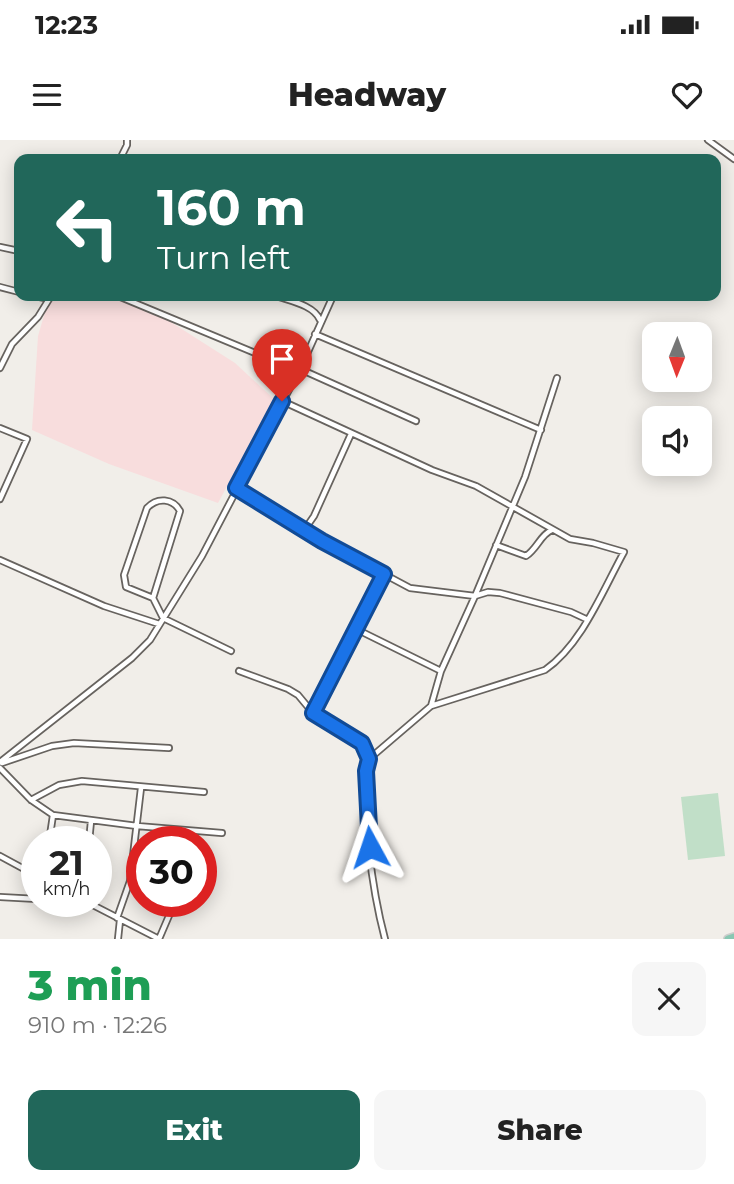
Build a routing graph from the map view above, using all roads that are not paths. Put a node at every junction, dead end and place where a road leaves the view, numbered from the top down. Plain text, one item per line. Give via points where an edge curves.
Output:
1 (708, 140) edge
2 (734, 159) edge
3 (48, 301) edge
4 (130, 301) edge
5 (289, 301) edge
6 (330, 301) edge
7 (320, 321) junction
8 (315, 334) junction
9 (0, 368) edge
10 (300, 369) junction
11 (296, 376) junction
12 (557, 378) dead end
13 (282, 401) junction
14 (416, 421) dead end
15 (0, 428) edge
16 (541, 430) junction
17 (351, 435) junction
18 (236, 488) junction
19 (0, 499) edge
20 (512, 505) junction
21 (305, 529) junction
22 (552, 530) junction
23 (496, 545) junction
24 (0, 560) edge
25 (384, 574) junction
26 (475, 596) junction
27 (153, 598) junction
28 (586, 620) junction
29 (161, 621) junction
30 (356, 629) junction
31 (231, 651) dead end
32 (239, 671) dead end
33 (441, 671) junction
34 (430, 706) junction
35 (313, 713) junction
36 (169, 748) dead end
37 (369, 759) junction
38 (0, 764) edge
39 (141, 788) junction
40 (204, 792) dead end
41 (31, 800) junction
42 (53, 815) junction
43 (90, 821) junction
44 (51, 826) edge
45 (90, 826) edge
46 (137, 826) joint
47 (217, 833) edge
48 (222, 833) dead end
49 (0, 856) edge
50 (21, 867) edge
51 (126, 895) edge
52 (0, 897) edge
53 (21, 899) edge
54 (112, 915) edge
55 (168, 917) edge
56 (119, 919) junction
57 (118, 939) edge
58 (159, 939) edge
59 (385, 939) edge

1 - 2 street
3 - 9 street via 12,344
4 - 11 street via 267,358
5 - 7 street via 317,313
6 - 7 street
7 - 8 street
8 - 10 street
8 - 16 street
10 - 11 street
10 - 14 street
11 - 13 street
12 - 16 street
13 - 17 street
13 - 18 street
15 - 19 street via 27,439
16 - 20 street
17 - 20 street
17 - 21 street
18 - 21 street
18 - 29 street via 202,556
20 - 22 street
20 - 23 street
21 - 25 street
22 - 23 street via 526,556
22 - 28 street via 624,552
23 - 26 street
24 - 29 street via 104,606
25 - 26 street via 411,589
25 - 30 street
26 - 28 street via 500,593
26 - 33 street
27 - 27 street via 125,587 124,575 147,508 160,500 177,505 180,515
27 - 29 street
28 - 34 street via 560,659 545,670
29 - 31 street
29 - 38 street via 132,659
30 - 33 street
30 - 35 street
32 - 35 street via 288,689
33 - 34 street
34 - 37 street
35 - 37 street via 360,741
36 - 38 street via 74,743
37 - 59 street via 368,826 377,910
38 - 41 street
39 - 40 street
39 - 41 street via 82,782 59,785
39 - 46 street
41 - 42 street
42 - 43 street
42 - 44 street
43 - 45 street
43 - 46 street
47 - 48 street
49 - 50 street
51 - 56 street
52 - 53 street
54 - 56 street
55 - 58 street
56 - 57 street
56 - 58 street

